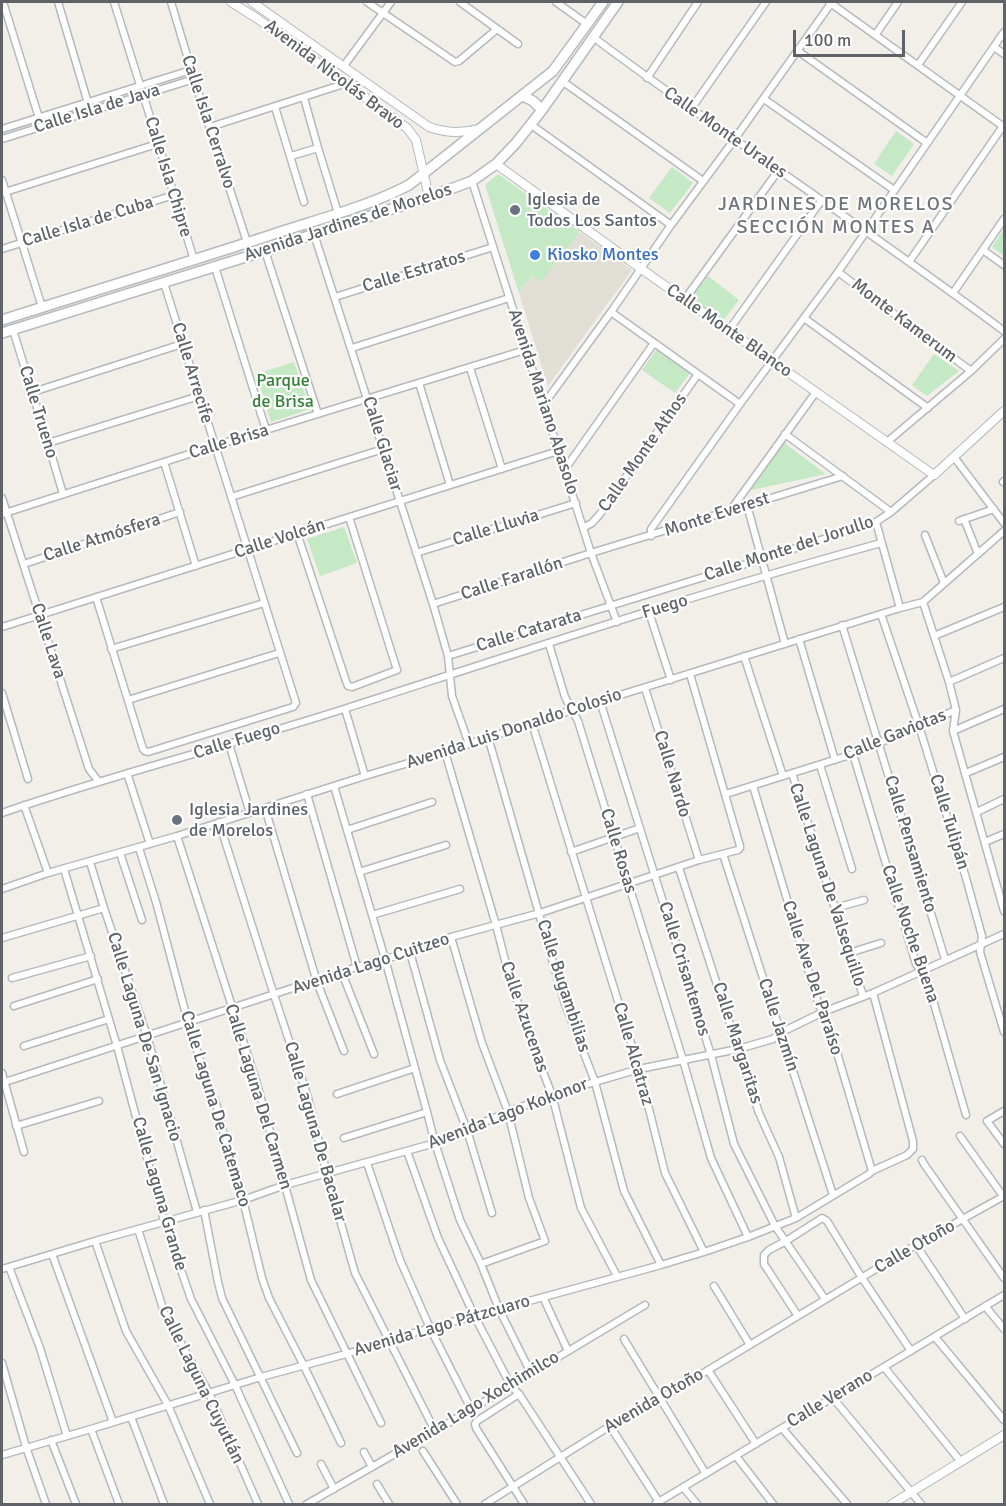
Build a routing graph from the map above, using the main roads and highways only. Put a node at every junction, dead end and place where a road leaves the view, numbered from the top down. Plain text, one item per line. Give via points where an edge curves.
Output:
1 (603, 2) edge
2 (618, 2) edge
3 (523, 96) junction
4 (542, 110) junction
5 (59, 302) junction
6 (63, 314) junction
7 (2, 320) edge
8 (2, 333) edge

1 - 3 main road, Avenida Jardines de Morelos via 553,71
2 - 4 main road, Avenida Jardines de Morelos
3 - 4 main road
3 - 5 main road, Avenida Jardines de Morelos via 424,174 386,197
4 - 6 main road, Avenida Jardines de Morelos via 496,164 472,181
5 - 6 main road
5 - 7 main road, Avenida Jardines de Morelos
6 - 8 main road, Avenida Jardines de Morelos

